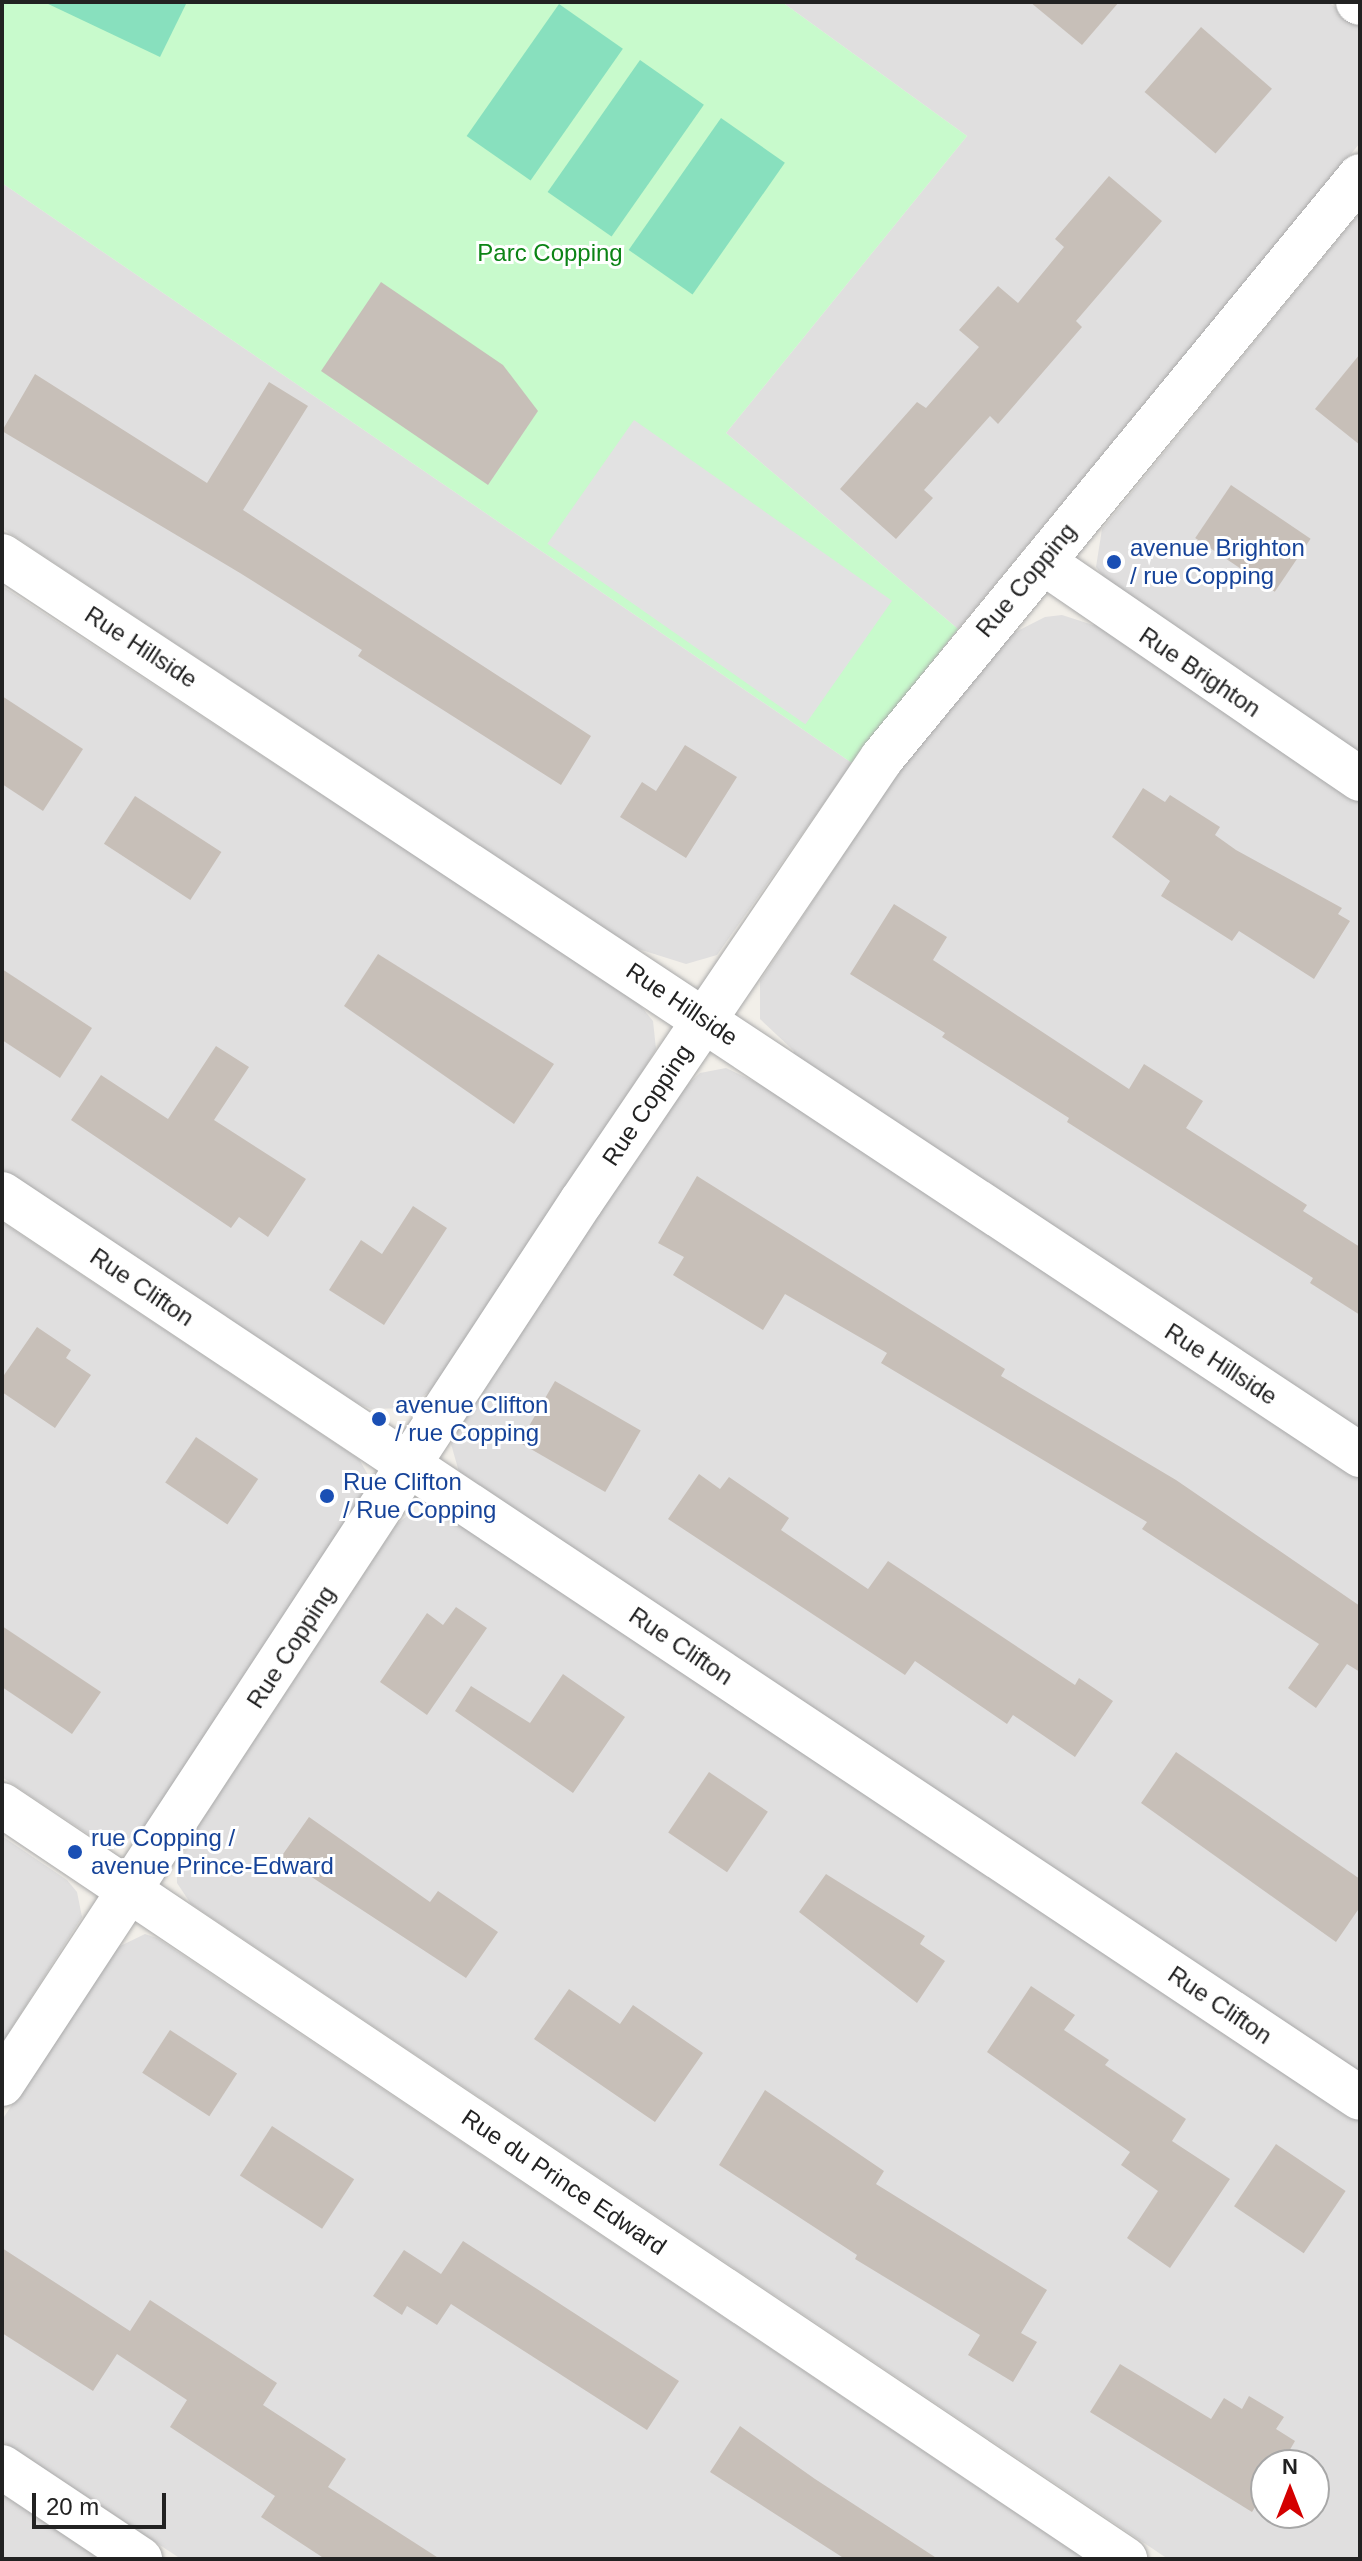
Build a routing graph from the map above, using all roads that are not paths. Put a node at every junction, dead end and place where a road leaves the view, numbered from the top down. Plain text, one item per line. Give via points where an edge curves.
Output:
1 (1360, 176) edge
2 (2, 556) edge
3 (1043, 562) junction
4 (1360, 779) edge
5 (704, 1019) junction
6 (2, 1194) edge
7 (1360, 1455) edge
8 (410, 1466) junction
9 (2, 1805) edge
10 (131, 1890) junction
11 (2, 2084) edge
12 (1360, 2098) edge
13 (2, 2467) edge
14 (140, 2559) edge
15 (1125, 2559) edge

1 - 3 street, Rue Copping
2 - 5 street, Rue Hillside
3 - 4 street, Rue Brighton
3 - 5 street, Rue Copping via 909,722
5 - 7 street, Rue Hillside
5 - 8 street, Rue Copping
6 - 8 street, Rue Clifton
8 - 10 street, Rue Copping
8 - 12 street, Rue Clifton
9 - 10 street, Rue du Prince Edward
10 - 11 street, Rue Copping
10 - 15 street, Rue du Prince Edward
13 - 14 street

